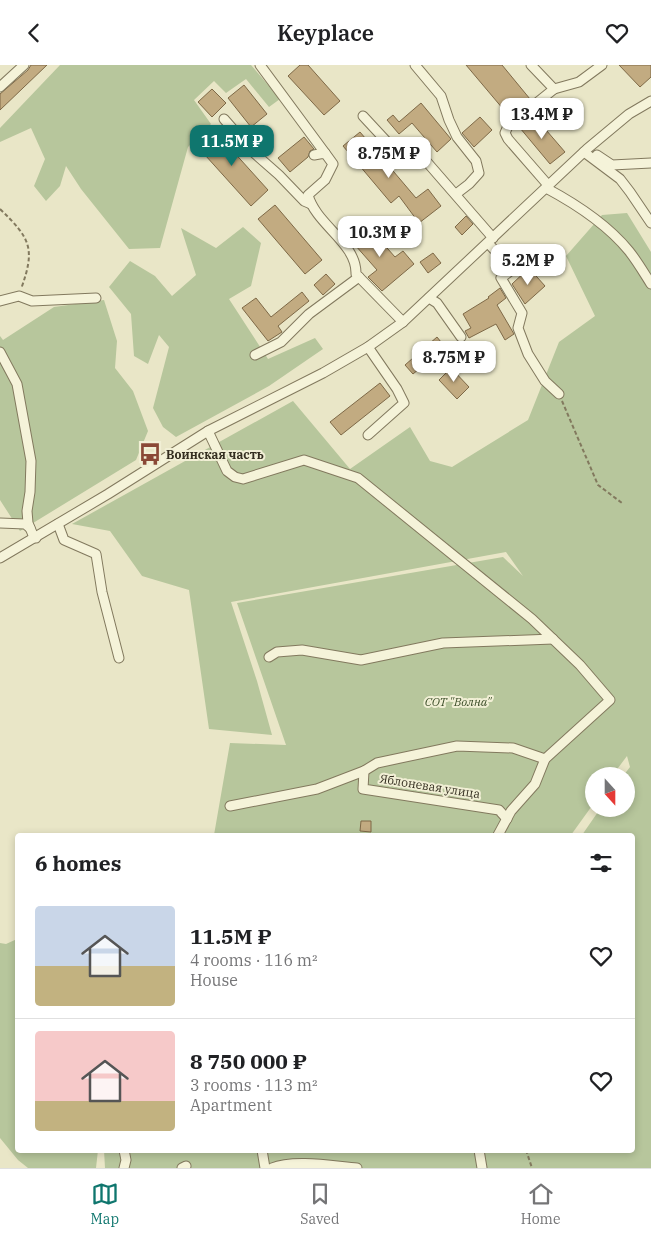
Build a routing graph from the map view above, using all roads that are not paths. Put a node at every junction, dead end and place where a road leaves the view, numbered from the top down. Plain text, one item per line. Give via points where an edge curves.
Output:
1 (24, 65) edge
2 (260, 65) edge
3 (415, 65) edge
4 (531, 65) edge
5 (602, 65) edge
6 (13, 75) junction
7 (0, 76) edge
8 (0, 87) edge
9 (554, 89) junction
10 (651, 101) edge
11 (362, 116) dead end
12 (224, 119) dead end
13 (585, 151) junction
14 (325, 153) junction
15 (314, 155) dead end
16 (651, 163) edge
17 (547, 187) junction
18 (456, 194) junction
19 (311, 204) junction
20 (651, 223) edge
21 (490, 240) junction
22 (359, 277) junction
23 (651, 284) edge
24 (96, 298) dead end
25 (429, 298) junction
26 (0, 301) edge
27 (403, 322) junction
28 (461, 337) dead end
29 (368, 347) junction
30 (0, 352) edge
31 (255, 355) dead end
32 (559, 394) road end
33 (208, 431) junction
34 (368, 435) dead end
35 (0, 523) edge
36 (58, 524) junction
37 (30, 528) junction
38 (36, 538) junction
39 (0, 557) edge
40 (553, 639) junction
41 (269, 657) dead end
42 (119, 658) dead end
43 (545, 759) junction
44 (364, 771) junction
45 (230, 805) dead end
46 (507, 819) junction
47 (499, 833) edge
48 (125, 1153) edge
49 (262, 1153) edge
50 (480, 1153) edge
51 (124, 1168) edge
52 (264, 1168) edge
53 (272, 1168) edge
54 (357, 1168) edge
55 (482, 1168) edge

1 - 6 street
2 - 14 street
3 - 18 street via 442,96 457,137 476,161 479,173
4 - 9 street
5 - 9 street via 579,82
6 - 7 street
6 - 8 street
9 - 17 street via 508,126 505,133
10 - 13 street
11 - 18 street via 388,144 414,146
12 - 19 street via 304,201
13 - 16 street via 612,165
13 - 17 street
13 - 20 street via 620,179
14 - 15 street
14 - 19 street via 333,164 325,180 308,195
17 - 21 street
17 - 23 street via 603,225 629,251
18 - 21 street
19 - 22 street via 348,250
21 - 25 street
21 - 32 street via 509,266 509,273 501,278 522,313 518,328 528,354 545,381
22 - 27 street
22 - 31 street via 309,314 281,342
24 - 26 street via 32,301 19,296
25 - 27 street
25 - 28 street via 437,303
27 - 29 street
29 - 33 street
29 - 34 street via 404,403
30 - 37 street via 17,384 31,461
33 - 36 street
33 - 40 street via 227,471 235,477 243,479 304,460 358,478
35 - 37 street via 25,524
36 - 38 street
36 - 42 street via 64,540 96,554
37 - 38 street
38 - 39 street
40 - 41 street via 443,643 361,661 302,650 277,652
40 - 43 street via 610,700
43 - 44 street via 513,748 458,746 377,763
43 - 46 street via 535,783
44 - 45 street via 317,789
44 - 46 street, Яблоневая улица via 363,789 499,810
46 - 47 street
48 - 51 street
49 - 52 street
50 - 55 street
53 - 54 street via 315,1164

